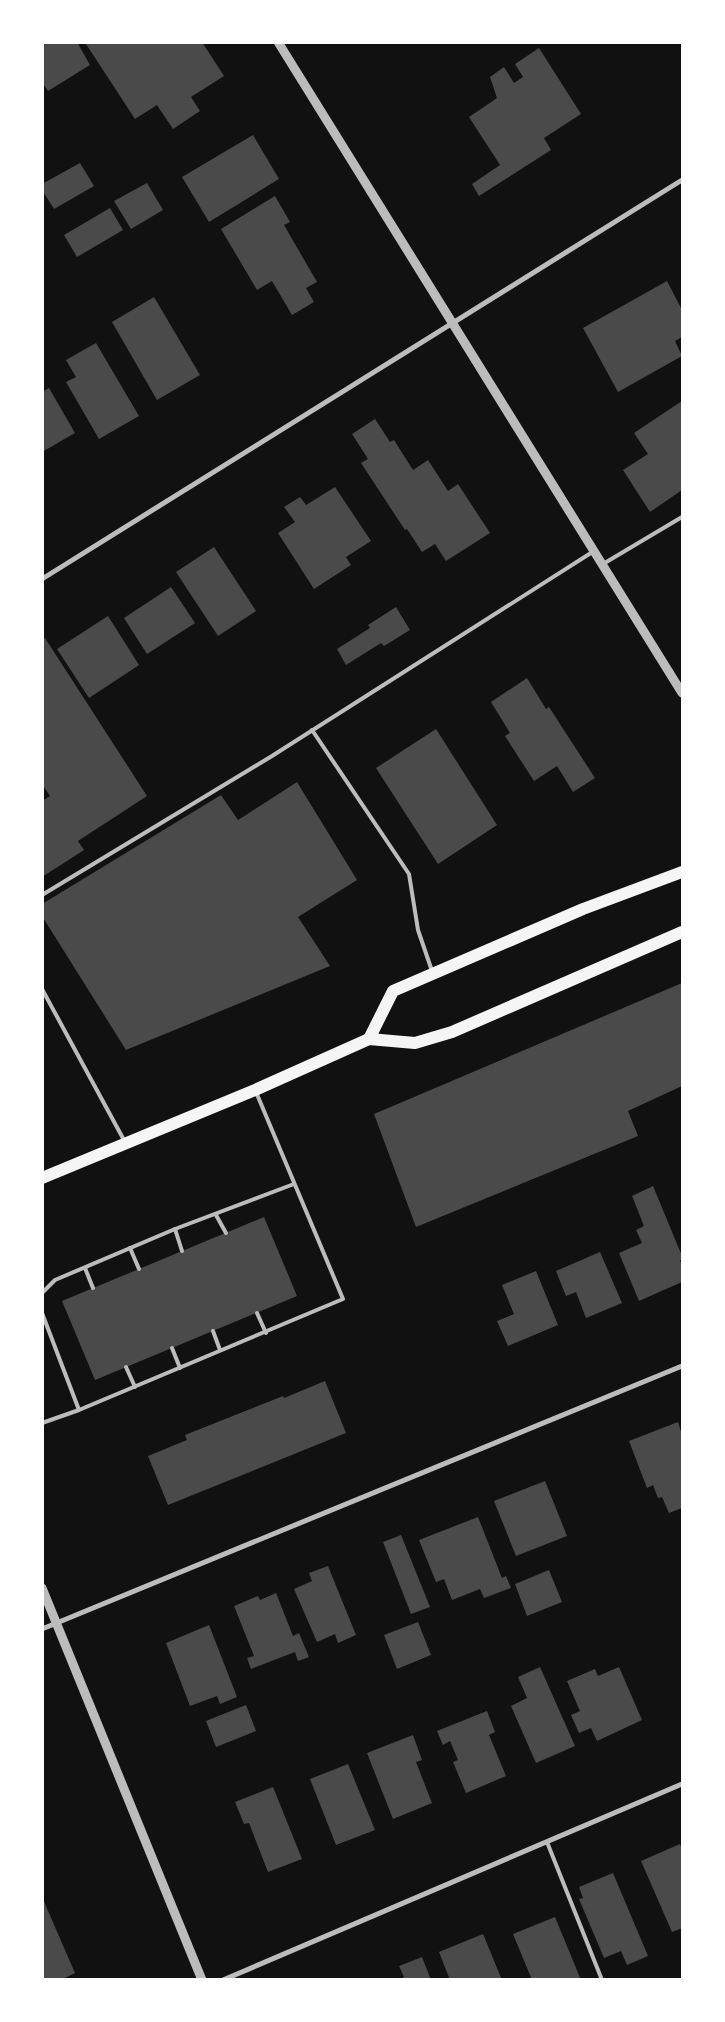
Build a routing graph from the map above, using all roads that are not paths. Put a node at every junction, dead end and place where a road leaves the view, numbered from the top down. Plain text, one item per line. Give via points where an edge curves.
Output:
1 (278, 42) edge
2 (682, 180) edge
3 (453, 323) junction
4 (682, 517) edge
5 (594, 551) junction
6 (603, 564) junction
7 (42, 580) edge
8 (682, 693) edge
9 (312, 730) junction
10 (682, 872) edge
11 (42, 895) edge
12 (682, 932) edge
13 (433, 974) junction
14 (42, 989) edge
15 (369, 1039) junction
16 (255, 1090) junction
17 (126, 1144) junction
18 (42, 1178) edge
19 (294, 1184) junction
20 (216, 1215) junction
21 (175, 1229) junction
22 (226, 1233) dead end
23 (130, 1248) junction
24 (182, 1251) dead end
25 (85, 1268) junction
26 (139, 1269) dead end
27 (93, 1288) dead end
28 (42, 1293) edge
29 (42, 1313) edge
30 (257, 1313) dead end
31 (214, 1331) dead end
32 (266, 1333) junction
33 (172, 1348) dead end
34 (220, 1350) junction
35 (682, 1366) edge
36 (126, 1367) dead end
37 (180, 1368) junction
38 (134, 1387) junction
39 (79, 1410) junction
40 (42, 1423) edge
41 (42, 1588) edge
42 (56, 1624) junction
43 (42, 1629) edge
44 (682, 1784) edge
45 (546, 1842) junction
46 (202, 1980) edge
47 (223, 1980) edge
48 (602, 1980) edge

1 - 3 street
2 - 3 street
3 - 5 street
3 - 7 street
4 - 6 lane
5 - 6 street
5 - 9 lane
6 - 8 street
9 - 11 lane
9 - 13 lane via 409,874 418,930
10 - 13 main road via 583,909
12 - 15 main road via 452,1032 415,1043
13 - 15 main road via 393,991
14 - 17 lane
15 - 16 main road
16 - 17 main road
16 - 19 lane
17 - 18 main road
19 - 20 lane
19 - 32 lane via 343,1299
20 - 21 lane
20 - 22 lane
21 - 23 lane
21 - 24 lane
23 - 25 lane
23 - 26 lane
25 - 27 lane
25 - 28 lane via 55,1280
29 - 39 lane
30 - 32 lane
31 - 34 lane
32 - 34 lane
33 - 37 lane
34 - 37 lane
35 - 42 street
36 - 38 lane
37 - 38 lane
38 - 39 lane
39 - 40 lane
41 - 42 street
42 - 43 street
42 - 46 street
44 - 45 street
45 - 47 street
45 - 48 lane

